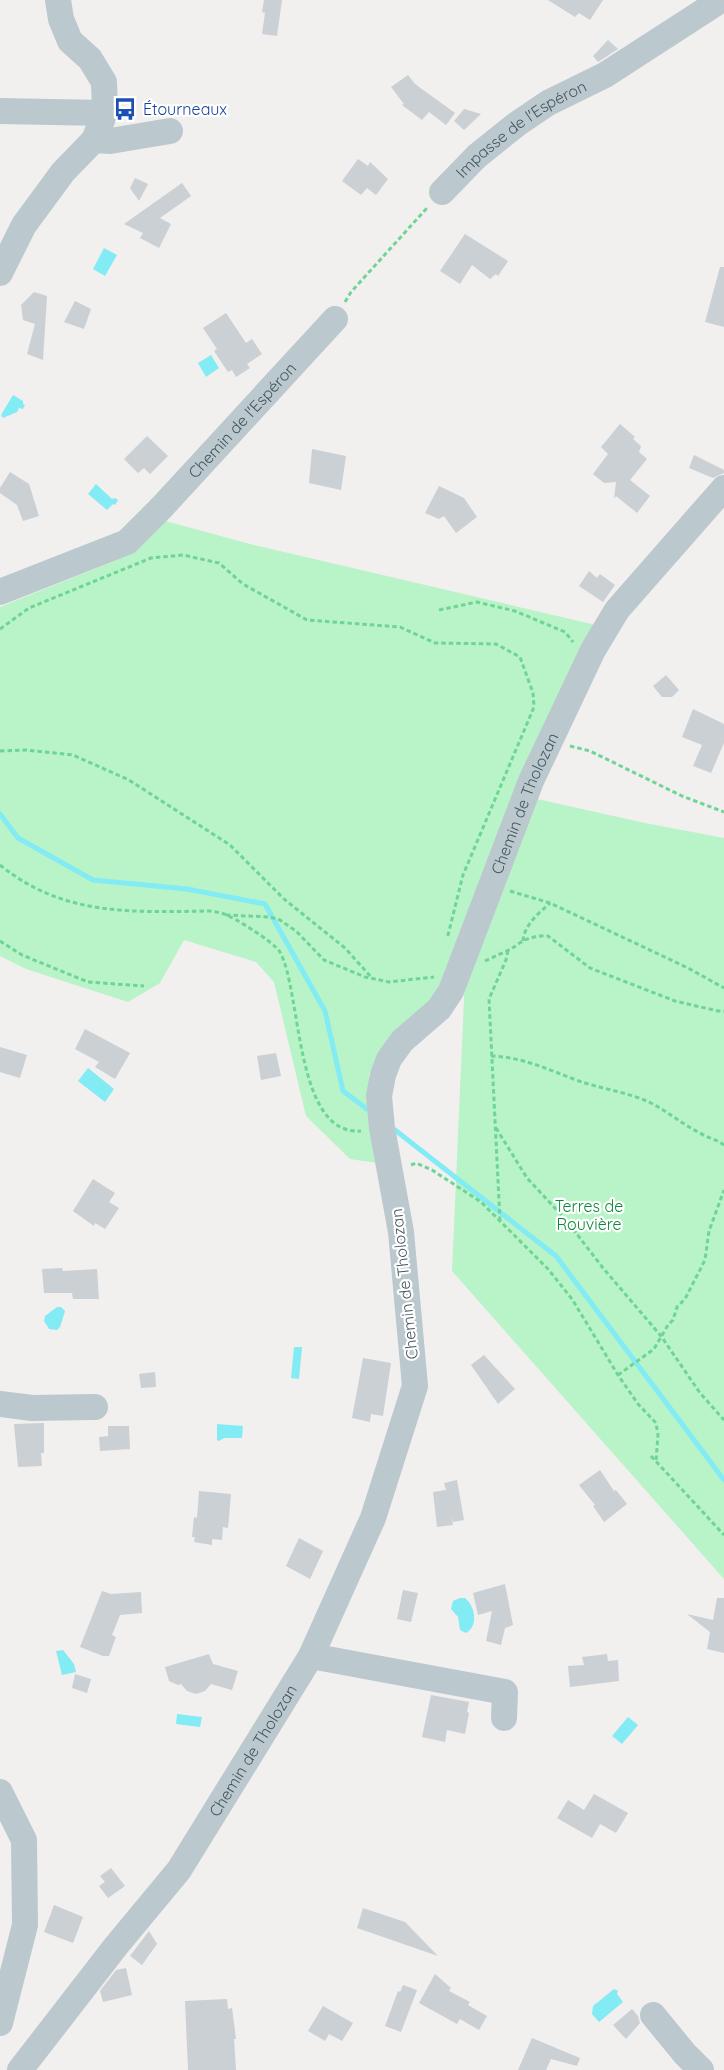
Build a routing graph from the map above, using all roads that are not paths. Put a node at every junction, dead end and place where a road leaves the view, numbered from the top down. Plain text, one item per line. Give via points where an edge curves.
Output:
1 (58, 0) edge
2 (721, 0) edge
3 (0, 111) edge
4 (105, 113) junction
5 (170, 131) dead end
6 (94, 140) junction
7 (442, 192) road end
8 (0, 273) edge
9 (335, 319) road end
10 (724, 488) edge
11 (0, 592) edge
12 (0, 1404) edge
13 (95, 1407) dead end
14 (311, 1656) junction
15 (504, 1718) dead end
16 (0, 1792) edge
17 (653, 2014) dead end
18 (0, 2023) edge
19 (20, 2070) edge
20 (701, 2070) edge

1 - 4 street via 70,41 90,59 104,82
2 - 7 street, Impasse de l'Espéron via 606,75 548,103 517,124 477,156
3 - 4 street
4 - 6 street
5 - 6 street
6 - 8 street via 63,172 24,225
9 - 11 street, Chemin de l'Espéron via 127,542
10 - 14 street, Chemin de Tholozan via 618,610 587,663 531,781 450,992 439,1009 402,1041 383,1075 378,1096 401,1232 415,1386 373,1518
12 - 13 street
14 - 15 street via 505,1692
14 - 19 street, Chemin de Tholozan via 179,1870
16 - 18 street via 24,1840 25,1925
17 - 20 street

